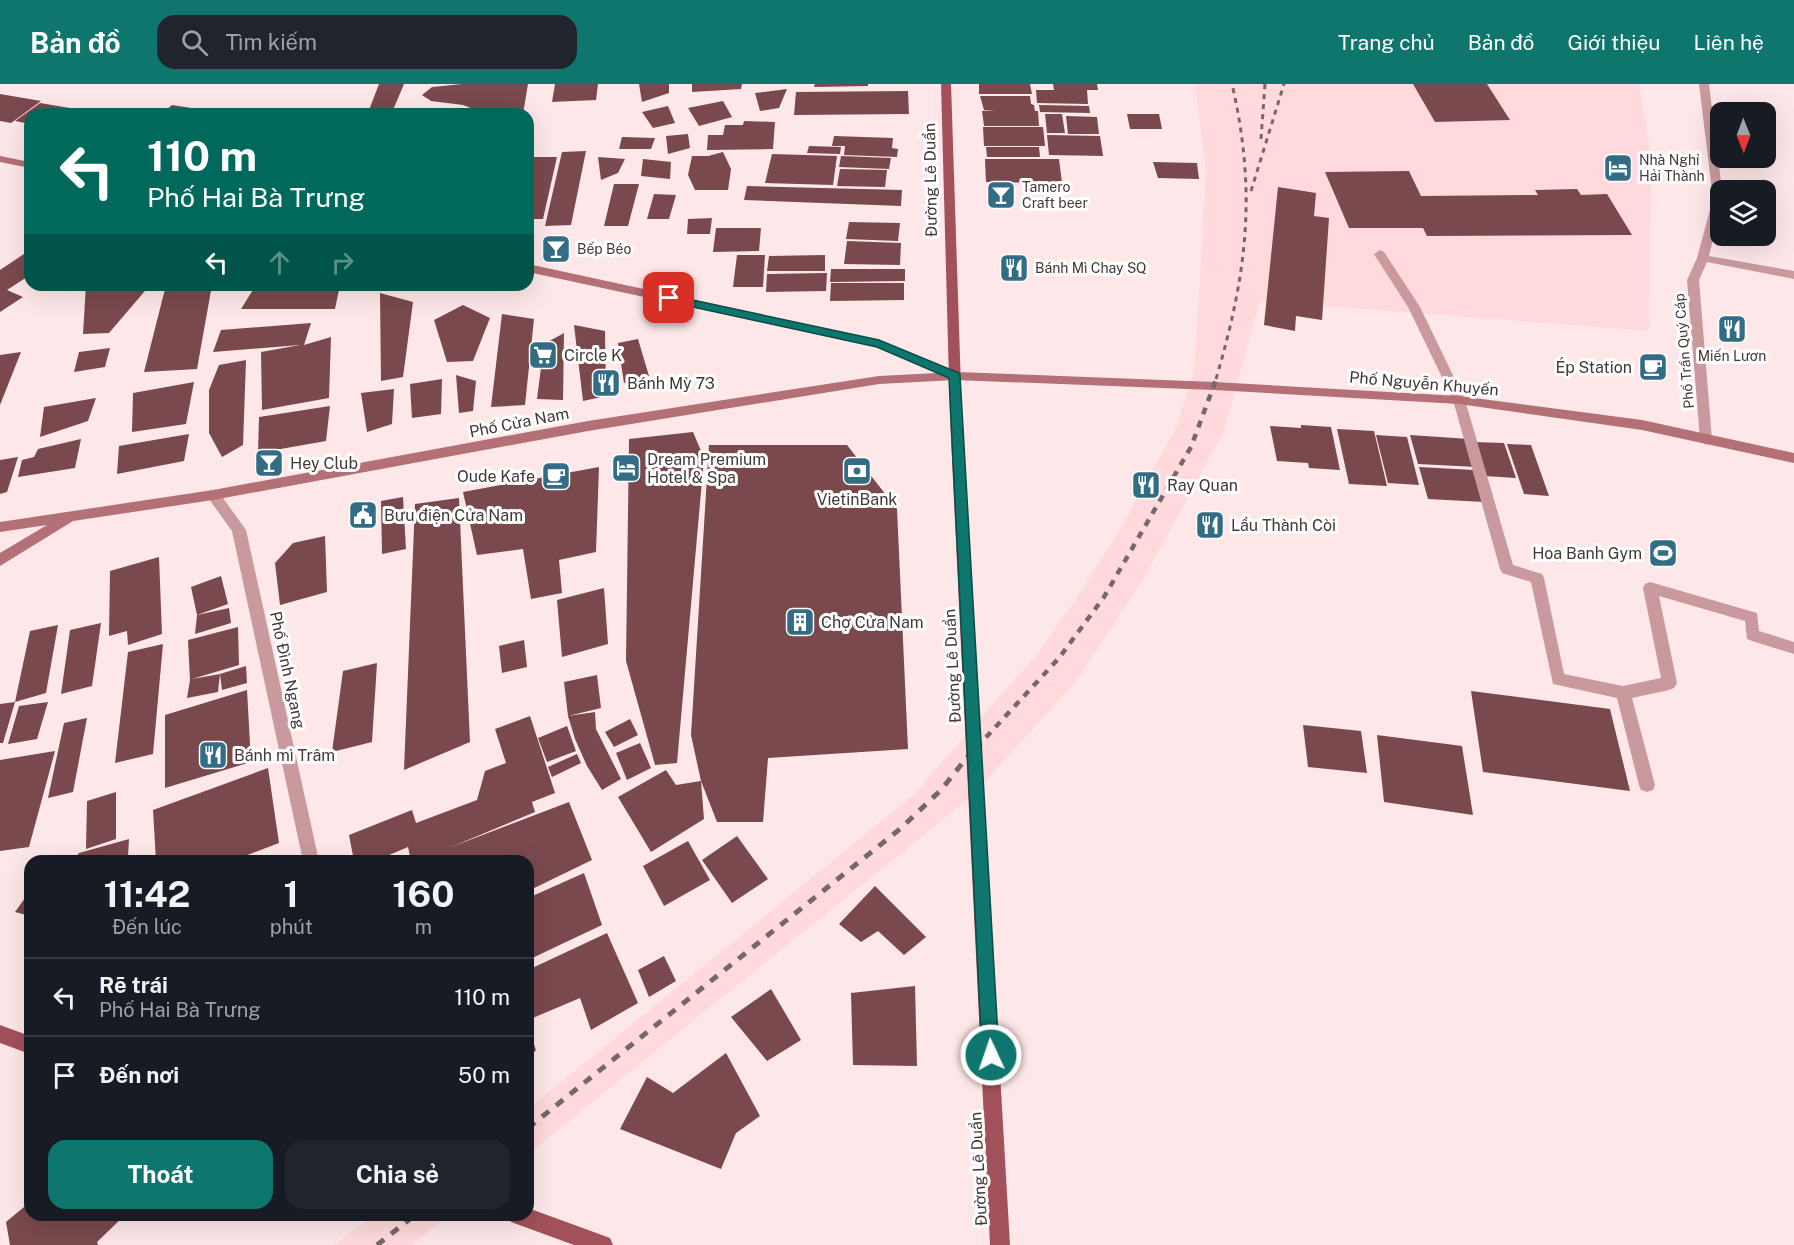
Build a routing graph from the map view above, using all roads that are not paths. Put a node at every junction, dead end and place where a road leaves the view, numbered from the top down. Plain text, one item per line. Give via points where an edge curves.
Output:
1 (946, 84) edge
2 (1704, 84) edge
3 (0, 159) edge
4 (24, 164) edge
5 (1380, 254) dead end
6 (1703, 258) junction
7 (534, 269) edge
8 (1794, 275) edge
9 (955, 376) junction
10 (1047, 380) joint
11 (1459, 400) junction
12 (1706, 440) junction
13 (1794, 458) edge
14 (213, 495) junction
15 (76, 515) junction
16 (0, 526) edge
17 (0, 560) edge
18 (1794, 648) edge
19 (1623, 693) junction
20 (1647, 785) dead end
21 (309, 855) edge
22 (0, 1034) edge
23 (24, 1043) edge
24 (534, 1221) edge
25 (603, 1245) edge
26 (1000, 1245) edge

1 - 9 main road, Đường Lê Duẩn
2 - 6 street, Phố Trần Quý Cáp via 1718,199
3 - 4 street
5 - 11 street via 1414,307
6 - 8 street
6 - 12 street, Phố Trần Quý Cáp via 1693,280
7 - 9 street via 879,344
9 - 10 street, Phố Cửa Nam
9 - 14 street, Phố Cửa Nam via 879,380 588,426
9 - 26 main road, Đường Lê Duẩn
10 - 11 street, Phố Nguyễn Khuyến
11 - 12 street, Phố Nguyễn Khuyến via 1642,425
11 - 19 street via 1507,569 1537,578 1558,678
12 - 13 street, Phố Nguyễn Khuyến
14 - 15 street, Phố Cửa Nam
14 - 21 street, Phố Đình Ngang via 239,530
15 - 16 street, Phố Cửa Nam
15 - 17 street
18 - 19 street via 1752,635 1752,616 1650,588 1668,683
19 - 20 street
22 - 23 main road
24 - 25 main road

